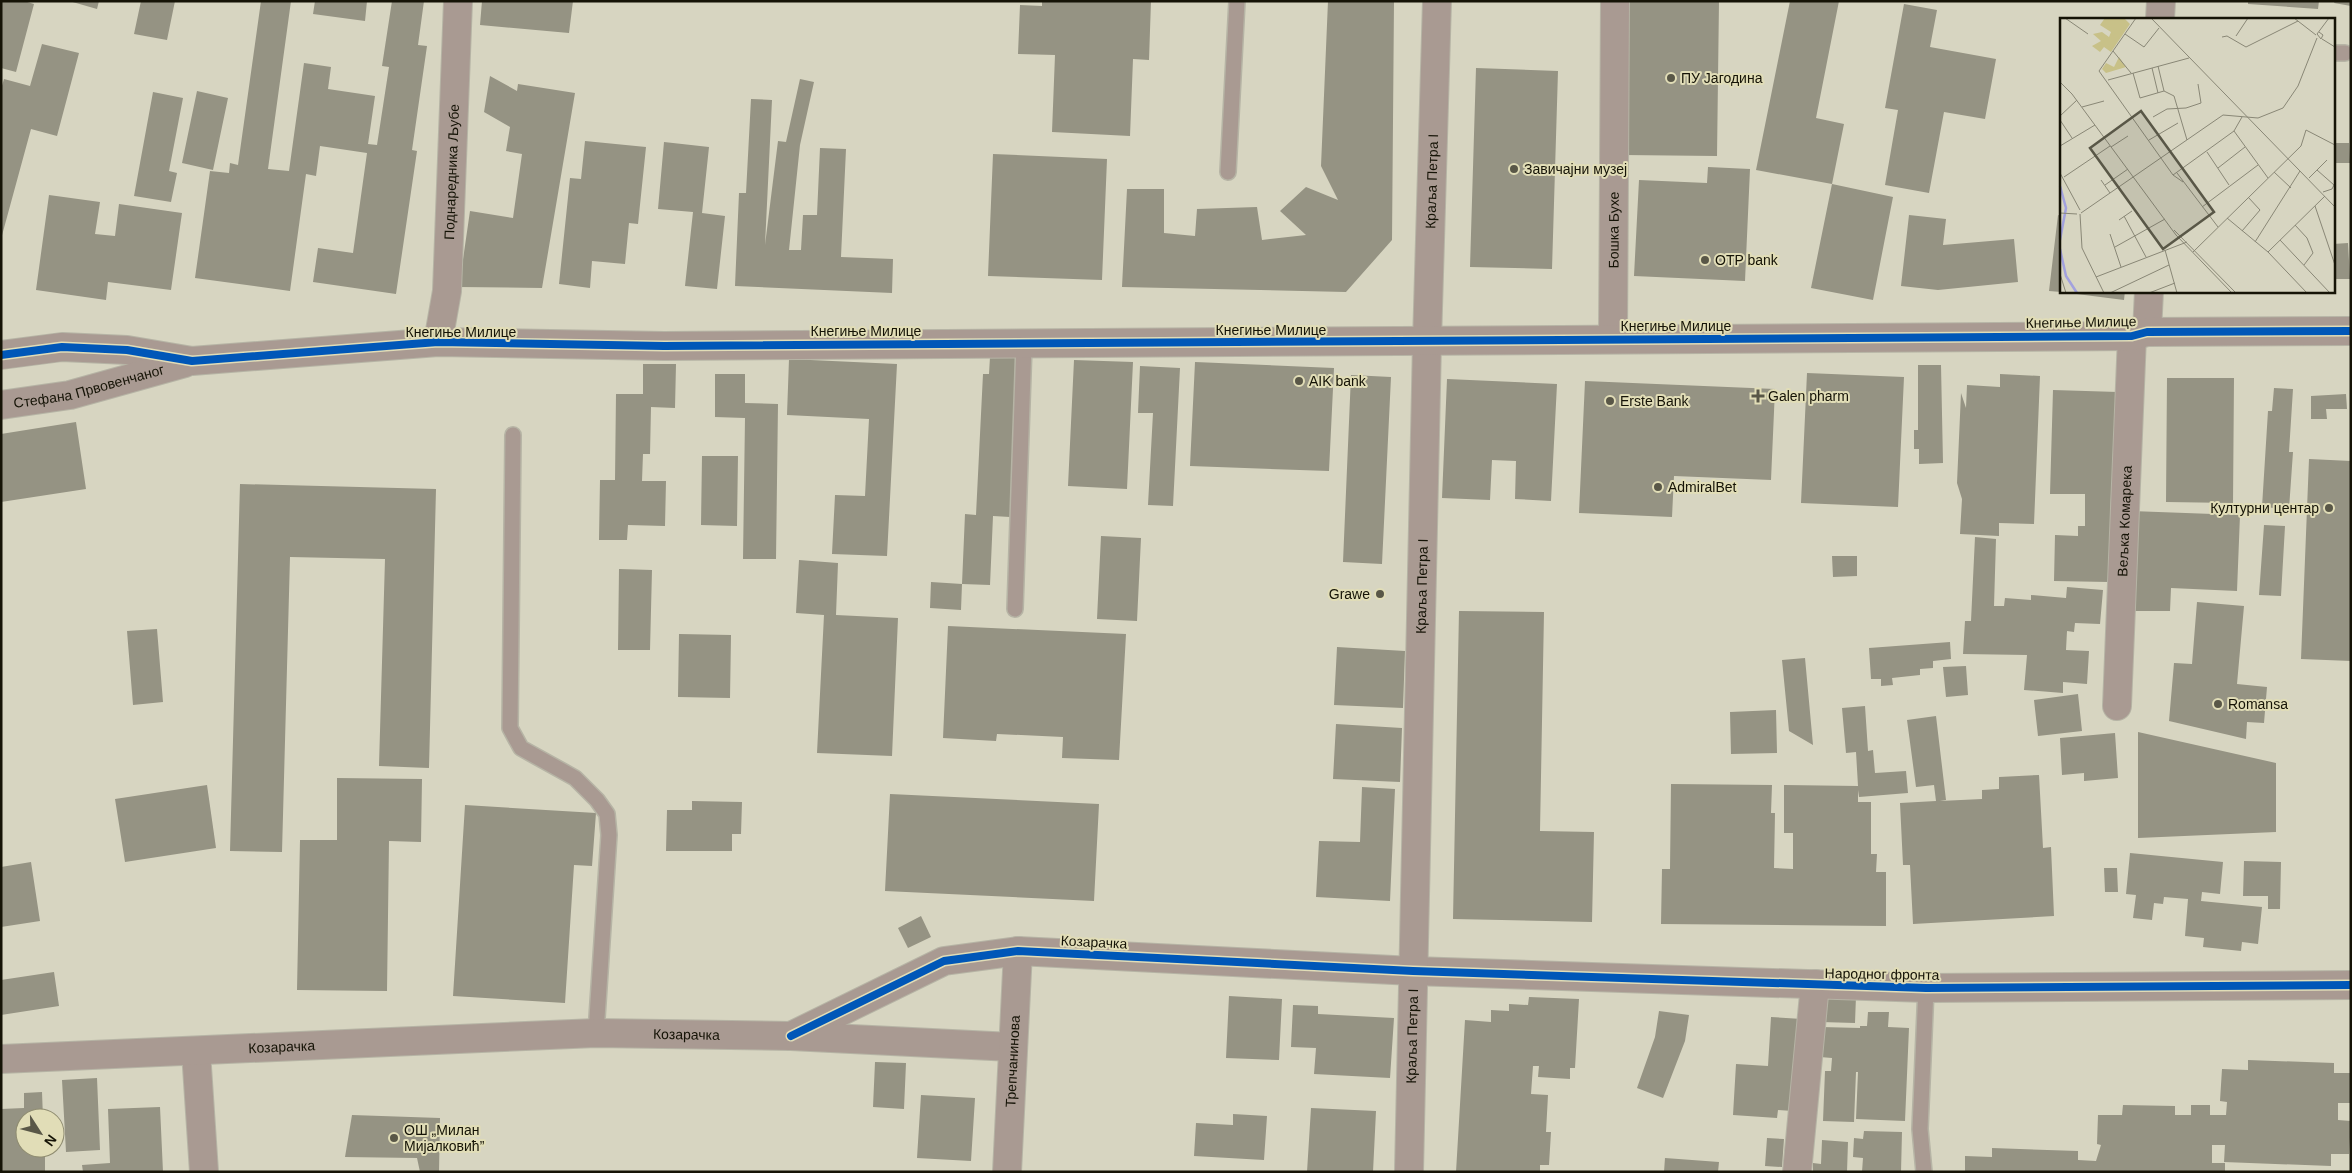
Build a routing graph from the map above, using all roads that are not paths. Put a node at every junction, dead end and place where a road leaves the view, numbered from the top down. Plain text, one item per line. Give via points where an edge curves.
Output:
1 (458, 1) edge
2 (1237, 1) edge
3 (1438, 1) edge
4 (1615, 1) edge
5 (2161, 1) edge
6 (2160, 18) edge
7 (1228, 172) dead end
8 (2149, 292) edge
9 (2351, 331) edge
10 (2140, 334) junction
11 (1613, 339) junction
12 (438, 342) junction
13 (1427, 342) junction
14 (1024, 344) junction
15 (1, 355) edge
16 (192, 361) junction
17 (1, 405) edge
18 (513, 434) dead end
19 (1014, 609) dead end
20 (2117, 706) dead end
21 (1018, 951) junction
22 (1413, 971) junction
23 (1815, 984) junction
24 (2351, 984) edge
25 (1926, 988) junction
26 (596, 1033) junction
27 (791, 1036) junction
28 (1012, 1046) junction
29 (196, 1052) junction
30 (1, 1059) edge
31 (204, 1172) edge
32 (1007, 1172) edge
33 (1409, 1172) edge
34 (1797, 1172) edge
35 (1924, 1172) edge

1 - 12 street, Поднаредника Љубе via 447,291
2 - 7 lane
3 - 13 street, Краља Петра I
4 - 11 street, Бошка Бухе
5 - 6 street
8 - 10 street, Вељка Комарека
9 - 10 street, Кнегиње Милице
10 - 11 street, Кнегиње Милице
10 - 20 street, Вељка Комарека
11 - 13 street, Кнегиње Милице
12 - 14 street, Кнегиње Милице via 654,346
12 - 16 street, Кнегиње Милице
13 - 14 street, Кнегиње Милице
13 - 22 street, Краља Петра I
14 - 19 lane
15 - 16 street, Стефана Првовенчаног via 62,347 128,350
16 - 17 street, Стефана Првовенчаног via 70,396
18 - 26 lane via 510,728 521,748 576,778 607,814 609,835
21 - 22 street, Козарачка
21 - 27 street, Козарачка via 944,961
21 - 28 street, Трепчанинова
22 - 23 street, Народног фронта
22 - 33 street, Краља Петра I
23 - 25 street, Народног фронта
23 - 34 street
24 - 25 street, Народног фронта
25 - 35 lane via 1920,1129
26 - 27 street, Козарачка
26 - 29 street, Козарачка
27 - 28 street
28 - 32 street, Трепчанинова
29 - 30 street, Козарачка
29 - 31 street

